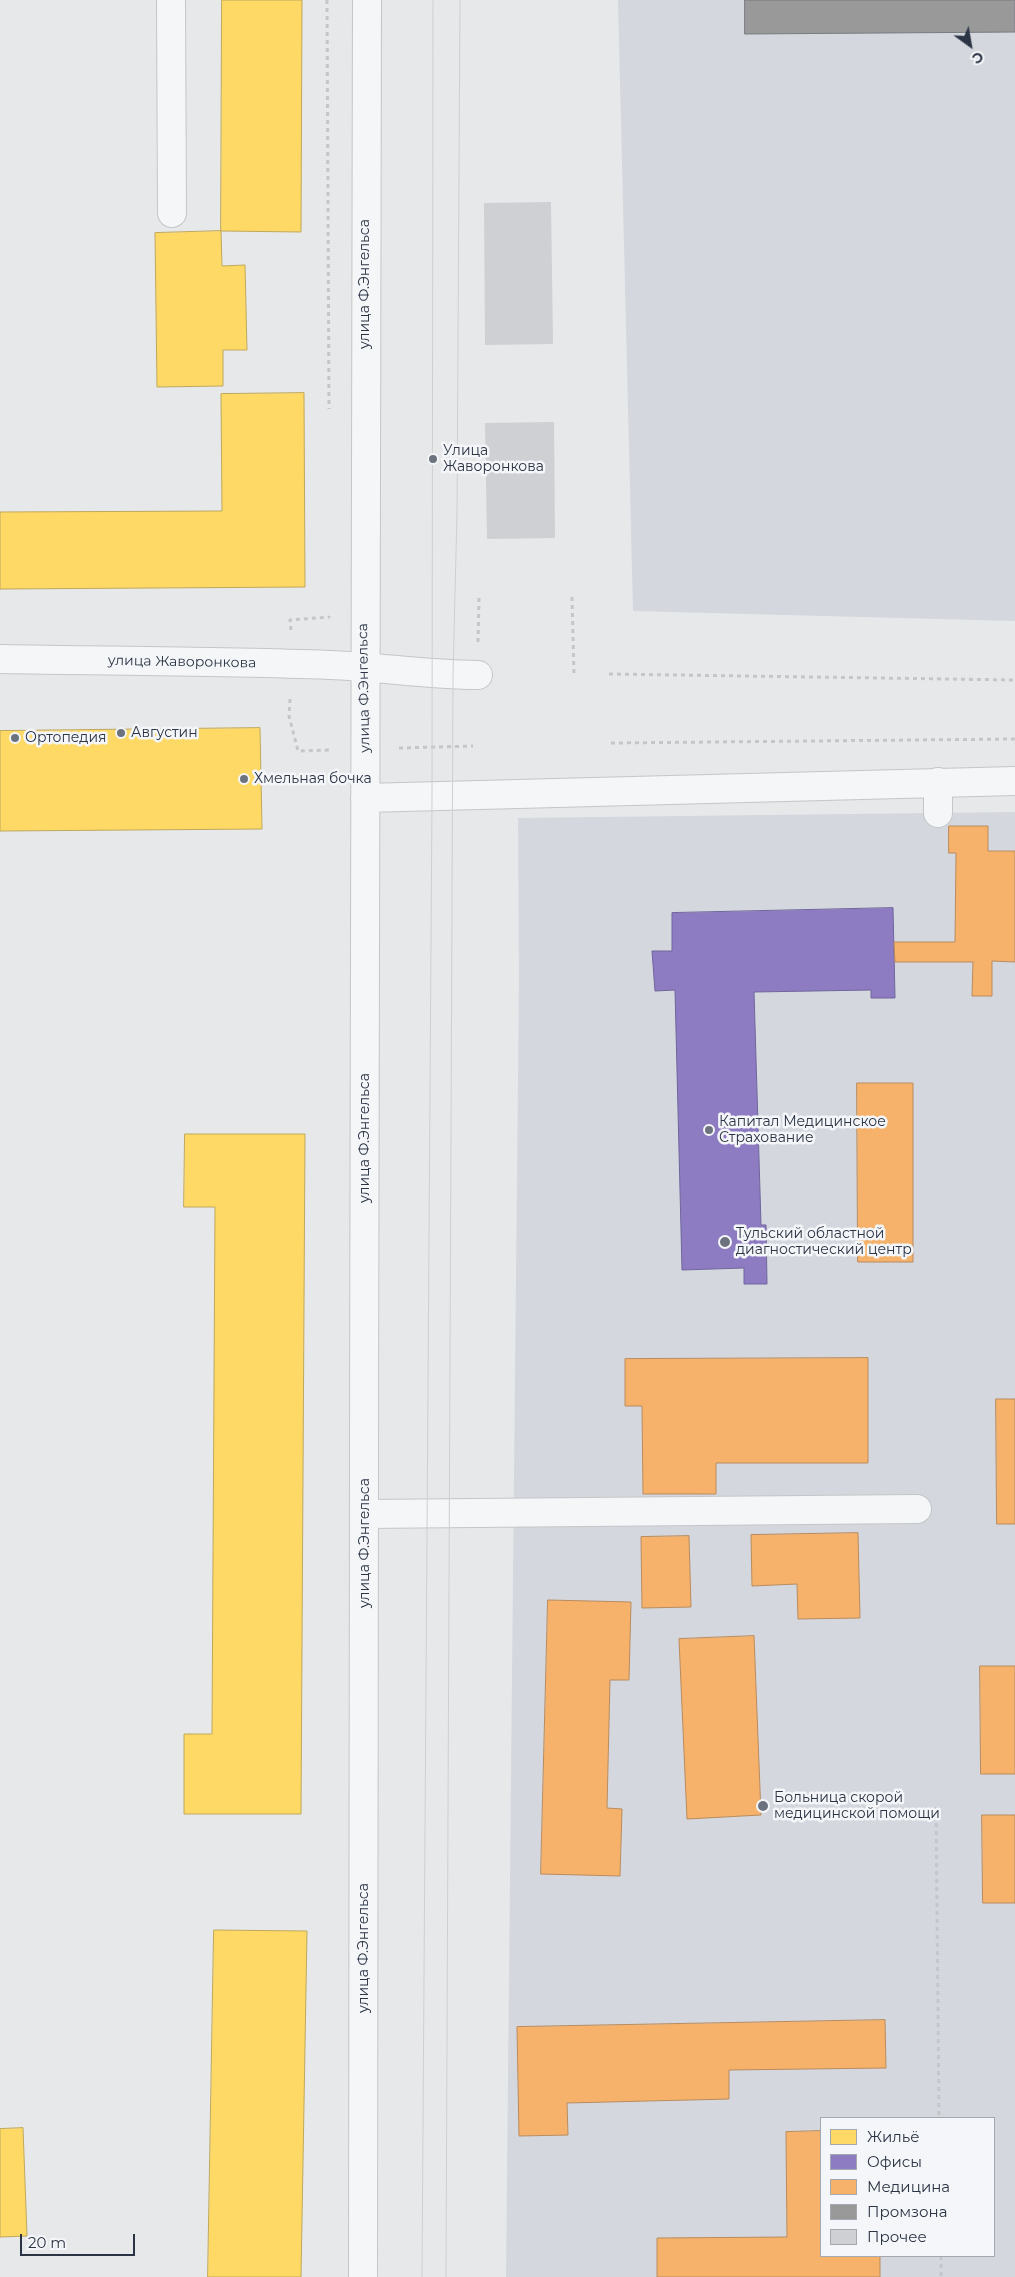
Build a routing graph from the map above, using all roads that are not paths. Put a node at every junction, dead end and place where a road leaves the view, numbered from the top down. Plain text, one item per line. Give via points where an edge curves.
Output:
1 (171, 0) edge
2 (367, 0) edge
3 (172, 213) dead end
4 (0, 659) edge
5 (364, 666) junction
6 (478, 675) dead end
7 (1015, 781) edge
8 (938, 782) junction
9 (365, 798) junction
10 (938, 813) dead end
11 (917, 1509) dead end
12 (365, 1514) junction
13 (363, 2277) edge

1 - 3 street
2 - 5 street, улица Ф.Энгельса
4 - 5 street, улица Жаворонкова
5 - 6 street, улица Жаворонкова via 432,674
5 - 9 street, улица Ф.Энгельса
7 - 8 street
8 - 9 street
8 - 10 street
9 - 12 street, улица Ф.Энгельса
11 - 12 street
12 - 13 street, улица Ф.Энгельса

